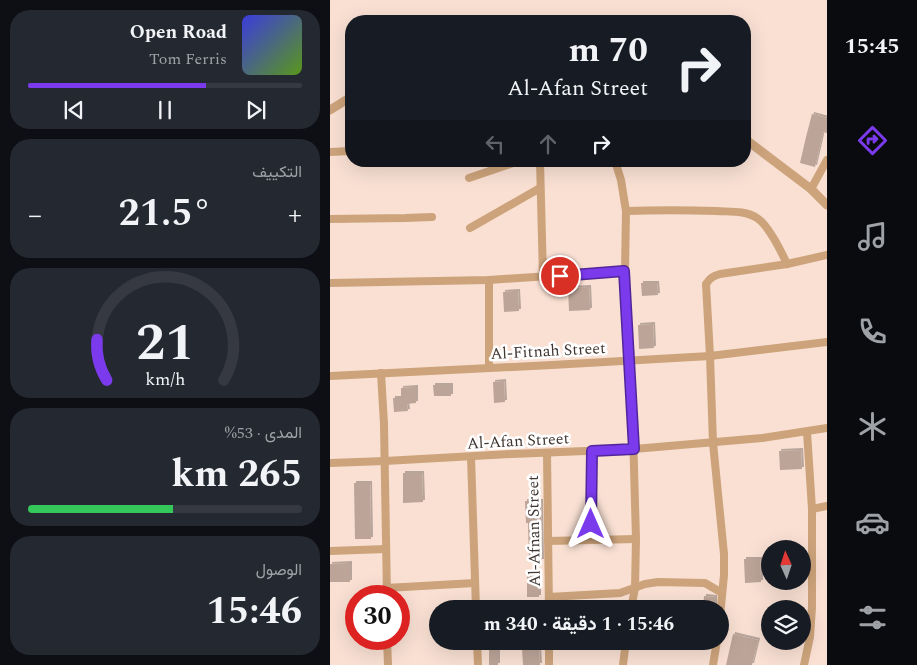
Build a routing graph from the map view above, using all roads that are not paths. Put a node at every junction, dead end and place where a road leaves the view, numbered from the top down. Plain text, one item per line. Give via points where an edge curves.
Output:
1 (345, 100) edge
2 (330, 110) edge
3 (751, 144) edge
4 (345, 151) edge
5 (330, 152) edge
6 (827, 160) edge
7 (501, 167) edge
8 (540, 167) edge
9 (617, 167) edge
10 (469, 178) dead end
11 (540, 188) junction
12 (811, 189) junction
13 (827, 205) edge
14 (626, 211) junction
15 (432, 217) dead end
16 (330, 219) edge
17 (470, 228) dead end
18 (827, 255) edge
19 (787, 264) junction
20 (624, 271) junction
21 (544, 277) junction
22 (489, 280) junction
23 (330, 283) edge
24 (827, 342) edge
25 (710, 356) junction
26 (630, 360) junction
27 (489, 368) junction
28 (380, 373) junction
29 (330, 376) edge
30 (827, 428) edge
31 (807, 432) junction
32 (713, 443) junction
33 (634, 449) junction
34 (592, 451) junction
35 (547, 453) junction
36 (471, 456) junction
37 (385, 462) junction
38 (330, 463) edge
39 (827, 506) edge
40 (812, 508) junction
41 (591, 539) junction
42 (636, 539) junction
43 (548, 541) junction
44 (386, 549) junction
45 (330, 550) edge
46 (475, 583) junction
47 (386, 585) edge
48 (410, 587) edge
49 (634, 588) junction
50 (722, 593) junction
51 (549, 597) joint
52 (476, 600) edge
53 (632, 600) edge
54 (721, 600) edge
55 (387, 650) edge
56 (477, 650) edge
57 (549, 650) edge
58 (625, 650) edge
59 (716, 650) edge
60 (388, 665) edge
61 (478, 665) edge
62 (549, 665) edge
63 (623, 665) edge
64 (713, 665) edge
65 (804, 665) edge

1 - 2 street
3 - 12 street
4 - 5 street
6 - 12 street
7 - 10 street
8 - 11 street
9 - 14 street
11 - 17 street
11 - 21 street
12 - 13 street
14 - 19 street via 677,209 752,215 764,225
14 - 20 street
15 - 16 street
18 - 19 street
19 - 25 street via 720,274 709,279 706,290
20 - 21 street
20 - 26 street
21 - 22 street
22 - 23 street
22 - 27 street
24 - 25 street, Al-Fitnah Street
25 - 26 street, Al-Fitnah Street
25 - 32 street
26 - 27 street, Al-Fitnah Street
26 - 33 street
27 - 28 street, Al-Fitnah Street
28 - 29 street, Al-Fitnah Street
28 - 37 street
30 - 31 street, Al-Afan Street
31 - 32 street, Al-Afan Street
31 - 40 street
32 - 33 street, Al-Afan Street
32 - 50 street via 724,554
33 - 34 street, Al-Afan Street
33 - 42 street
34 - 35 street, Al-Afan Street
34 - 41 street
35 - 36 street, Al-Afan Street
35 - 43 street, Al-Afnan Street
36 - 37 street, Al-Afan Street
36 - 46 street
37 - 38 street, Al-Afan Street
37 - 44 street
39 - 40 street
40 - 65 street via 812,608
41 - 42 street
41 - 43 street
42 - 49 street
43 - 51 street, Al-Afnan Street
44 - 45 street
44 - 47 street
46 - 48 street
46 - 52 street
49 - 50 street via 650,583 705,583
49 - 51 street via 616,594
49 - 53 street
50 - 54 street
55 - 60 street
56 - 61 street
57 - 62 street
58 - 63 street
59 - 64 street

